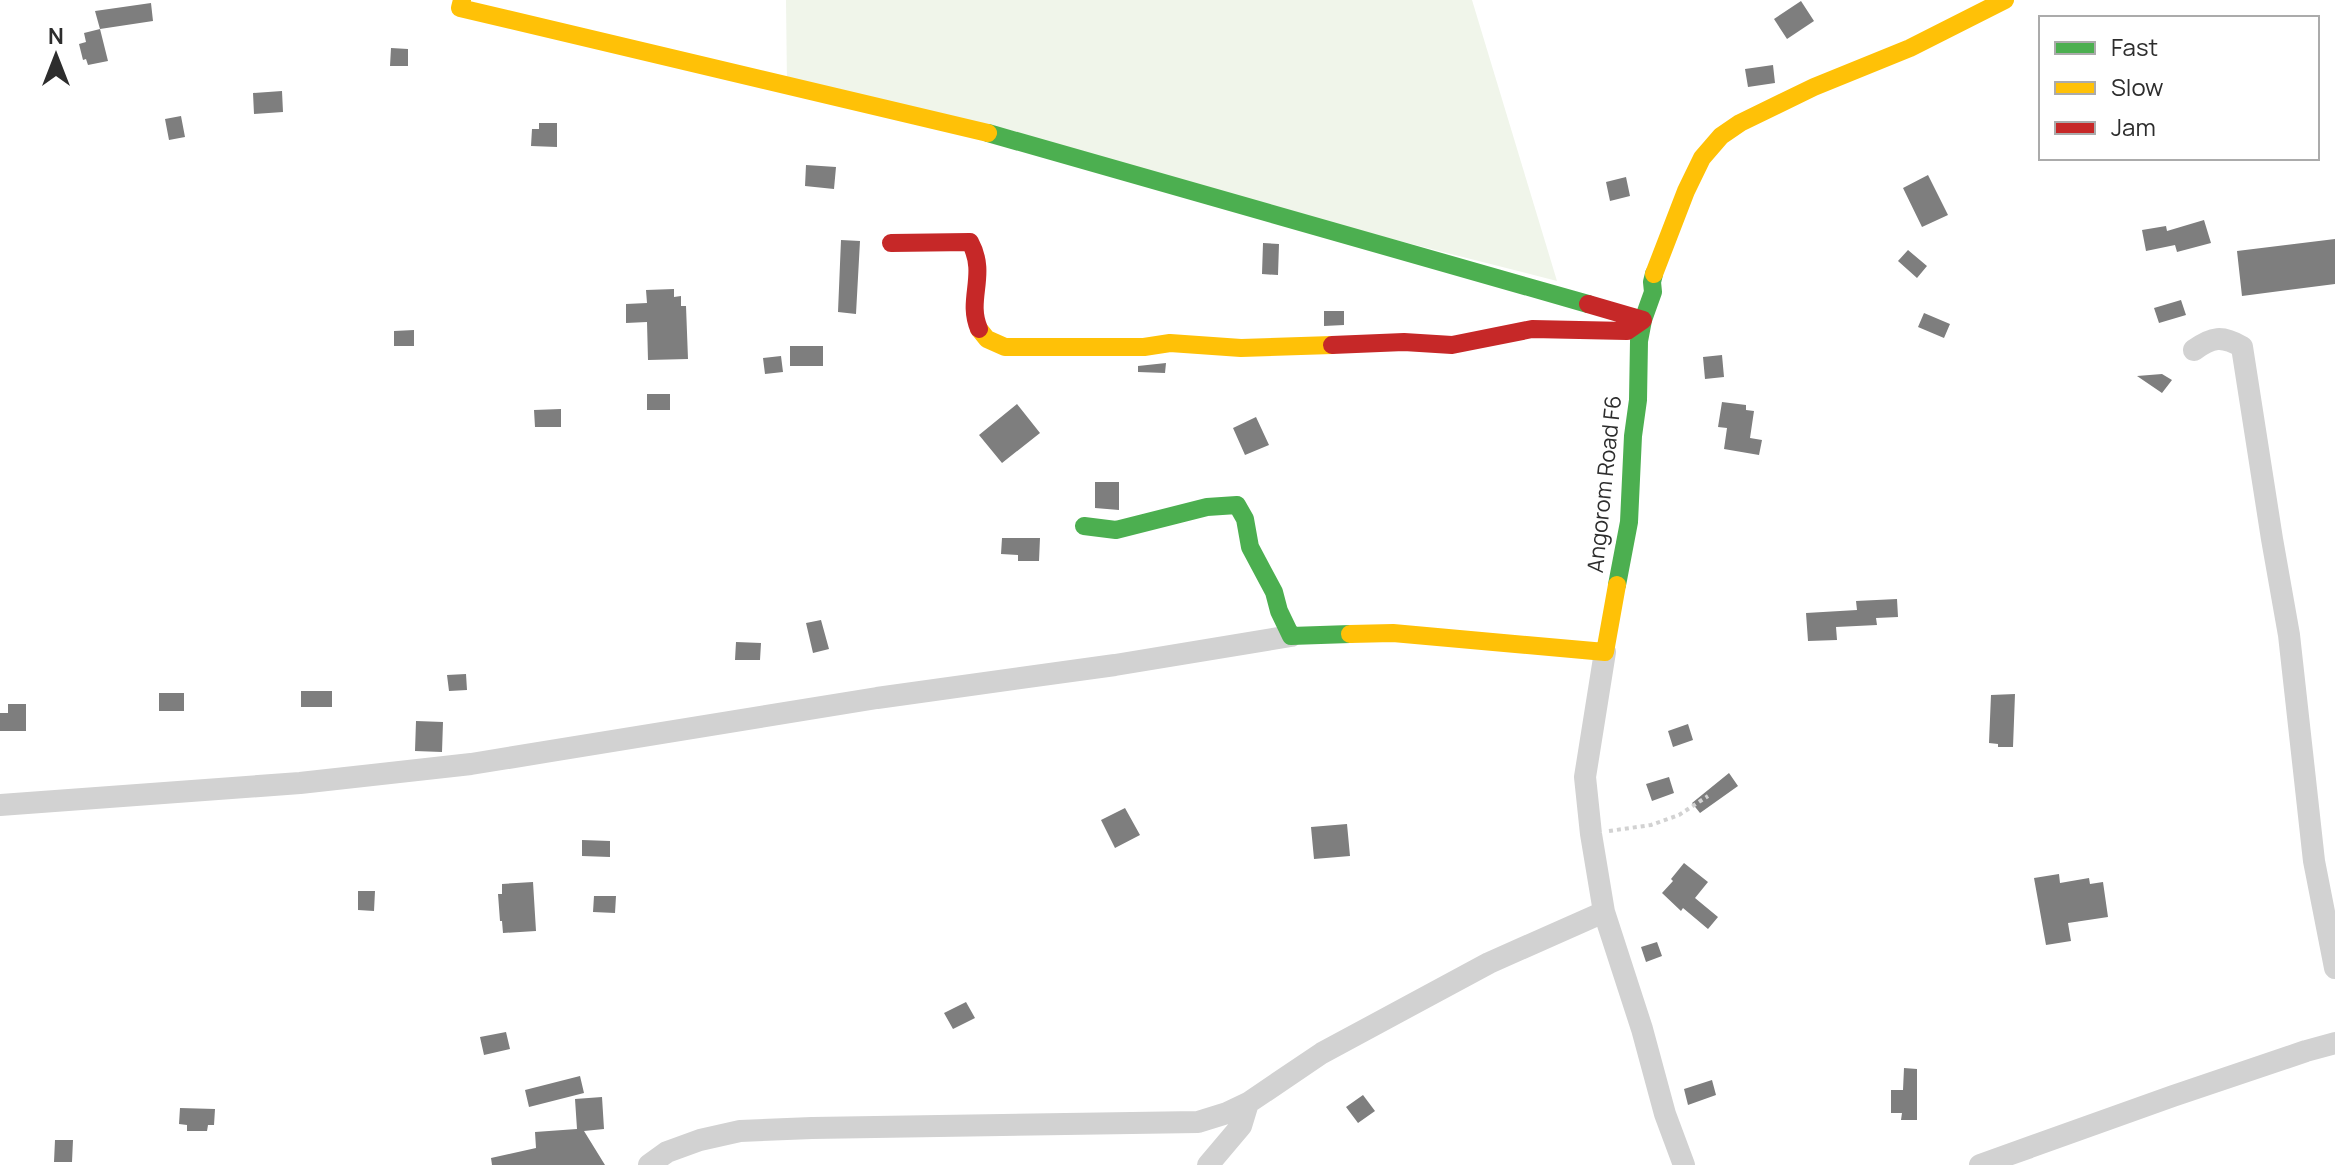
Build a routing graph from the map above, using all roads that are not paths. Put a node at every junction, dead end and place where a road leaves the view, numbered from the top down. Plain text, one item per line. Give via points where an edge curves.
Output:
1 (462, 0) edge
2 (2005, 0) edge
3 (891, 243) dead end
4 (1643, 320) junction
5 (2194, 350) dead end
6 (1084, 526) dead end
7 (1291, 636) junction
8 (1605, 652) junction
9 (0, 805) edge
10 (1604, 912) junction
11 (2335, 968) edge
12 (2335, 1043) edge
13 (1248, 1103) junction
14 (649, 1165) edge
15 (1208, 1165) edge
16 (1684, 1165) edge
17 (1980, 1165) edge

1 - 4 street via 460,8 973,129
2 - 4 street, Angorom Road F6 via 1910,48 1814,87 1721,136 1702,158 1686,191 1656,268
3 - 4 street via 970,242 978,256 975,323 986,338 1005,347 1452,345 1532,329 1627,331
4 - 8 street, Angorom Road F6 via 1629,522
5 - 11 street via 2206,341 2228,339 2242,347 2289,635 2314,861
6 - 7 street via 1116,530 1207,507 1237,505
7 - 8 street via 1393,633
7 - 9 street via 471,764 300,783
8 - 10 street via 1585,777
10 - 13 street via 1419,1000 1322,1053
10 - 16 street
12 - 17 street
13 - 14 street via 1198,1122 1173,1124 740,1131 667,1152
13 - 15 street via 1241,1126

